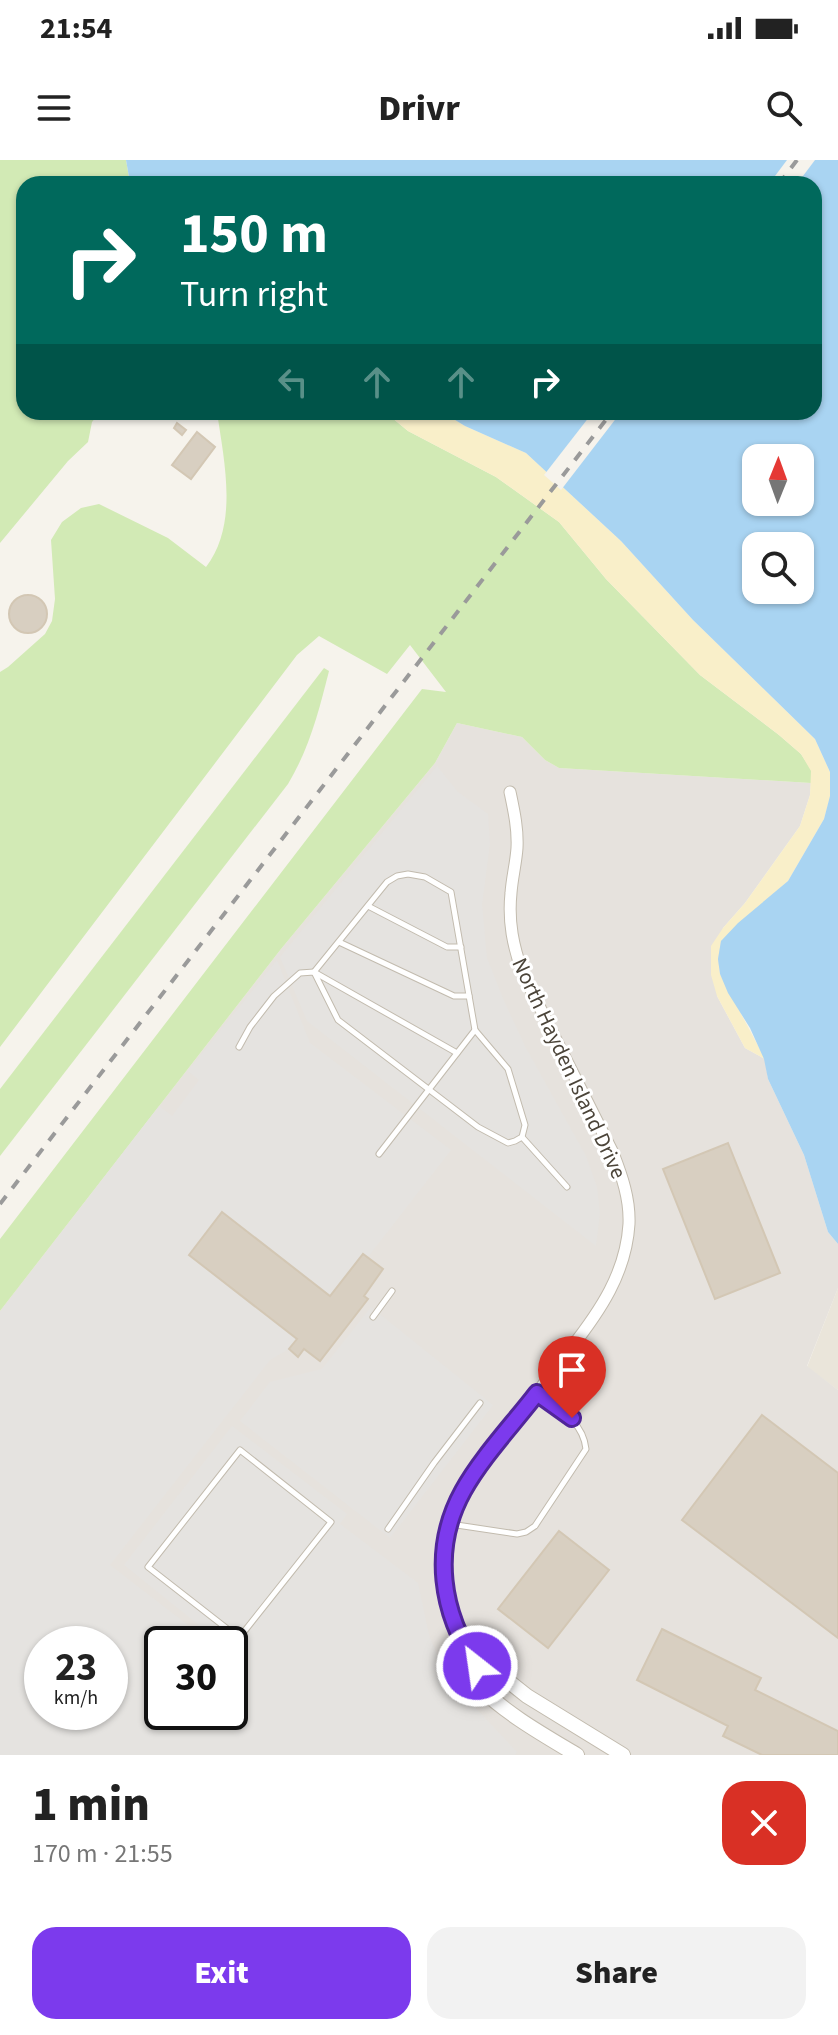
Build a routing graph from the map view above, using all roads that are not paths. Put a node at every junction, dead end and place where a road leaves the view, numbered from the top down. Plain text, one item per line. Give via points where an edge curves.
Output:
1 (510, 792) dead end
2 (368, 906) junction
3 (339, 942) junction
4 (461, 947) junction
5 (314, 972) junction
6 (469, 996) junction
7 (475, 1030) junction
8 (239, 1047) dead end
9 (457, 1053) junction
10 (428, 1090) junction
11 (522, 1137) junction
12 (379, 1154) dead end
13 (567, 1187) dead end
14 (392, 1291) dead end
15 (373, 1317) dead end
16 (537, 1393) junction
17 (480, 1403) dead end
18 (449, 1524) junction
19 (388, 1529) dead end
20 (235, 1635) joint
21 (477, 1666) junction
22 (577, 1755) edge
23 (623, 1755) edge

1 - 16 street, North Hayden Island Drive via 517,848 509,915 516,955 613,1153 628,1198 624,1251 610,1292
2 - 3 lane
2 - 4 lane via 447,947
2 - 4 lane via 397,876 425,877 451,892
3 - 5 lane
3 - 6 lane via 454,996
4 - 6 lane
5 - 8 lane via 300,973 274,996
5 - 9 lane
5 - 10 lane via 338,1020
6 - 7 lane
7 - 9 lane
7 - 11 lane via 508,1069 525,1125
9 - 10 lane
10 - 11 lane via 500,1139 508,1143
10 - 12 lane
11 - 13 lane
14 - 15 lane
16 - 18 street, North Hayden Island Drive via 472,1476
16 - 18 lane via 572,1418 586,1449 535,1526 517,1534
17 - 19 lane
18 - 21 street, North Hayden Island Drive via 443,1553 449,1609
20 - 20 lane via 148,1567 240,1450 331,1522 239,1638
21 - 22 street, North Hayden Island Drive via 479,1687 497,1704
21 - 23 street via 498,1673

